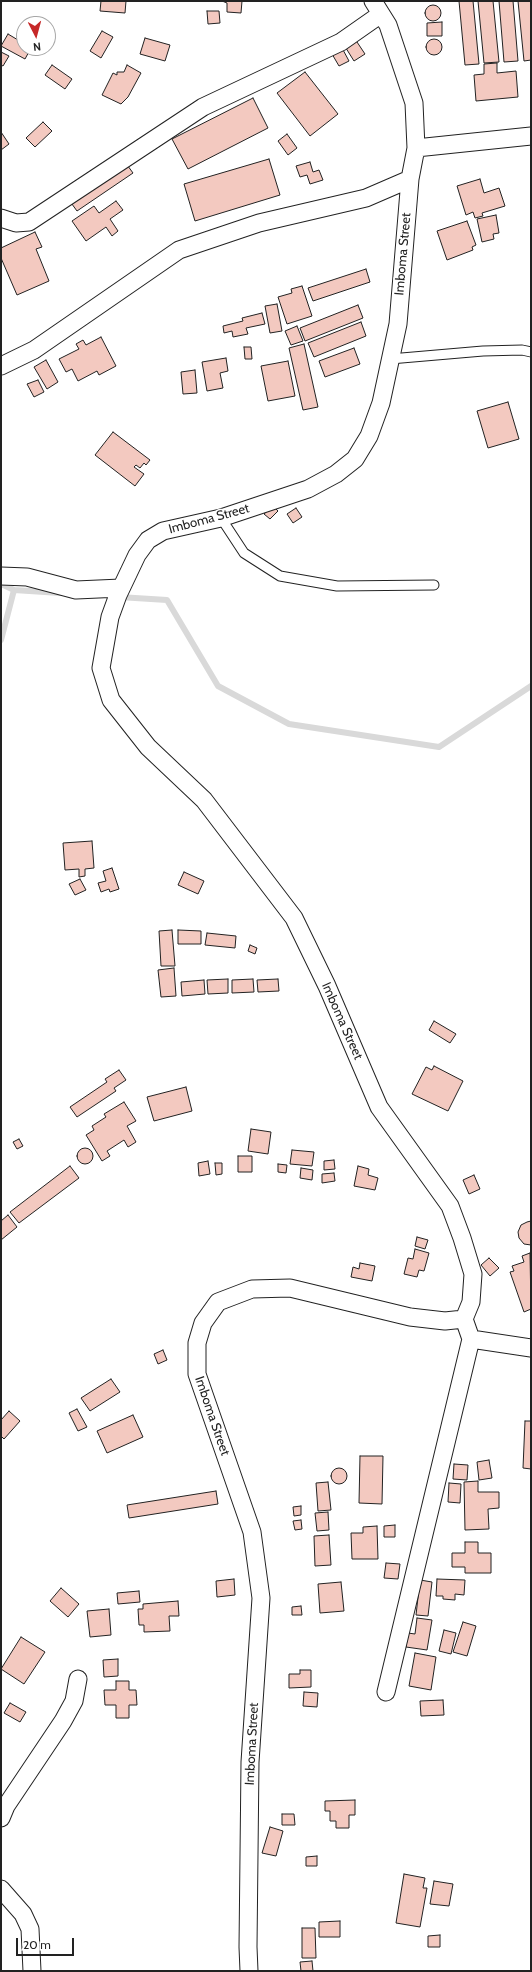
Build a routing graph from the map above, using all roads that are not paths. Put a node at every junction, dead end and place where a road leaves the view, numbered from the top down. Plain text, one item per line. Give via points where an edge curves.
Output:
1 (377, 8) edge
2 (531, 136) edge
3 (416, 148) junction
4 (410, 179) junction
5 (1, 218) edge
6 (531, 352) edge
7 (390, 359) junction
8 (1, 366) edge
9 (221, 518) junction
10 (1, 576) edge
11 (434, 585) dead end
12 (119, 591) junction
13 (464, 1318) junction
14 (471, 1339) junction
15 (531, 1348) edge
16 (78, 1679) dead end
17 (386, 1692) dead end
18 (1, 1818) edge
19 (1, 1889) edge
20 (32, 1971) edge
21 (249, 1971) edge

1 - 3 street, Imboma Street via 393,39 414,103
1 - 5 street via 341,42 203,107 28,222 16,223
2 - 3 street
3 - 4 street, Imboma Street
4 - 7 street, Imboma Street via 398,324
4 - 8 street via 366,198 259,223 178,250 34,350
6 - 7 lane via 482,351
7 - 9 street, Imboma Street via 369,436 355,459 336,474 308,489
9 - 11 lane via 244,553 280,576 337,586
9 - 12 street, Imboma Street via 163,531 148,540 137,555
10 - 12 street via 27,576 76,590
12 - 13 street, Imboma Street via 110,617 101,668 110,700 148,747 204,800 294,918 379,1107 450,1206 473,1274 471,1302
13 - 14 street
13 - 21 street, Imboma Street via 445,1321 410,1317 290,1288 252,1289 218,1302 203,1323 197,1343 197,1374 252,1532 261,1598 250,1762
14 - 15 street
14 - 17 street
16 - 18 street via 74,1701 63,1721 6,1806
19 - 20 street via 23,1914 30,1929

